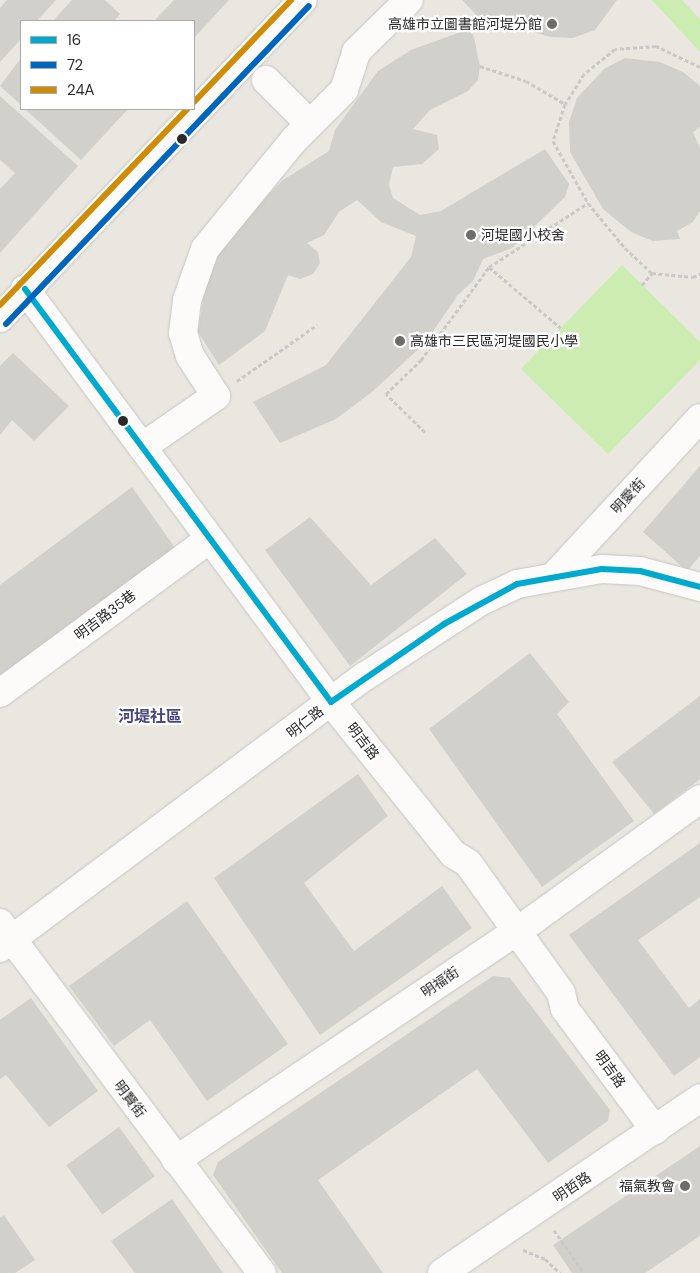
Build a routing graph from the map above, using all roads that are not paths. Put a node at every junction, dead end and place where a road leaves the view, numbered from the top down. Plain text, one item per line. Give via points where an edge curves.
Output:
1 (303, 0) edge
2 (409, 0) edge
3 (266, 80) dead end
4 (310, 124) junction
5 (25, 289) junction
6 (0, 318) edge
7 (700, 418) edge
8 (142, 447) junction
9 (210, 539) junction
10 (556, 574) junction
11 (700, 587) edge
12 (0, 693) edge
13 (332, 702) junction
14 (700, 799) edge
15 (510, 935) junction
16 (4, 937) edge
17 (700, 1098) edge
18 (655, 1130) junction
19 (176, 1160) junction
20 (262, 1273) edge
21 (442, 1273) edge

1 - 5 street
2 - 4 street via 356,52 344,90
3 - 4 street
4 - 8 street via 205,249 187,300 183,332 190,356 216,396
5 - 6 street
5 - 8 street, 明吉路
7 - 10 street, 明愛街
8 - 9 street, 明吉路
9 - 12 street, 明吉路35巷
9 - 13 street, 明吉路
10 - 11 street, 明仁路 via 602,569 640,571
10 - 13 street, 明仁路 via 516,584 481,601
13 - 15 street, 明吉路 via 453,854 454,871
13 - 16 street, 明仁路
14 - 15 street, 明福街
15 - 18 street, 明吉路 via 549,1000 565,1009
15 - 19 street, 明福街
16 - 19 street, 明賢街
17 - 18 street, 明哲路
18 - 21 street, 明哲路
19 - 20 street, 明賢街

